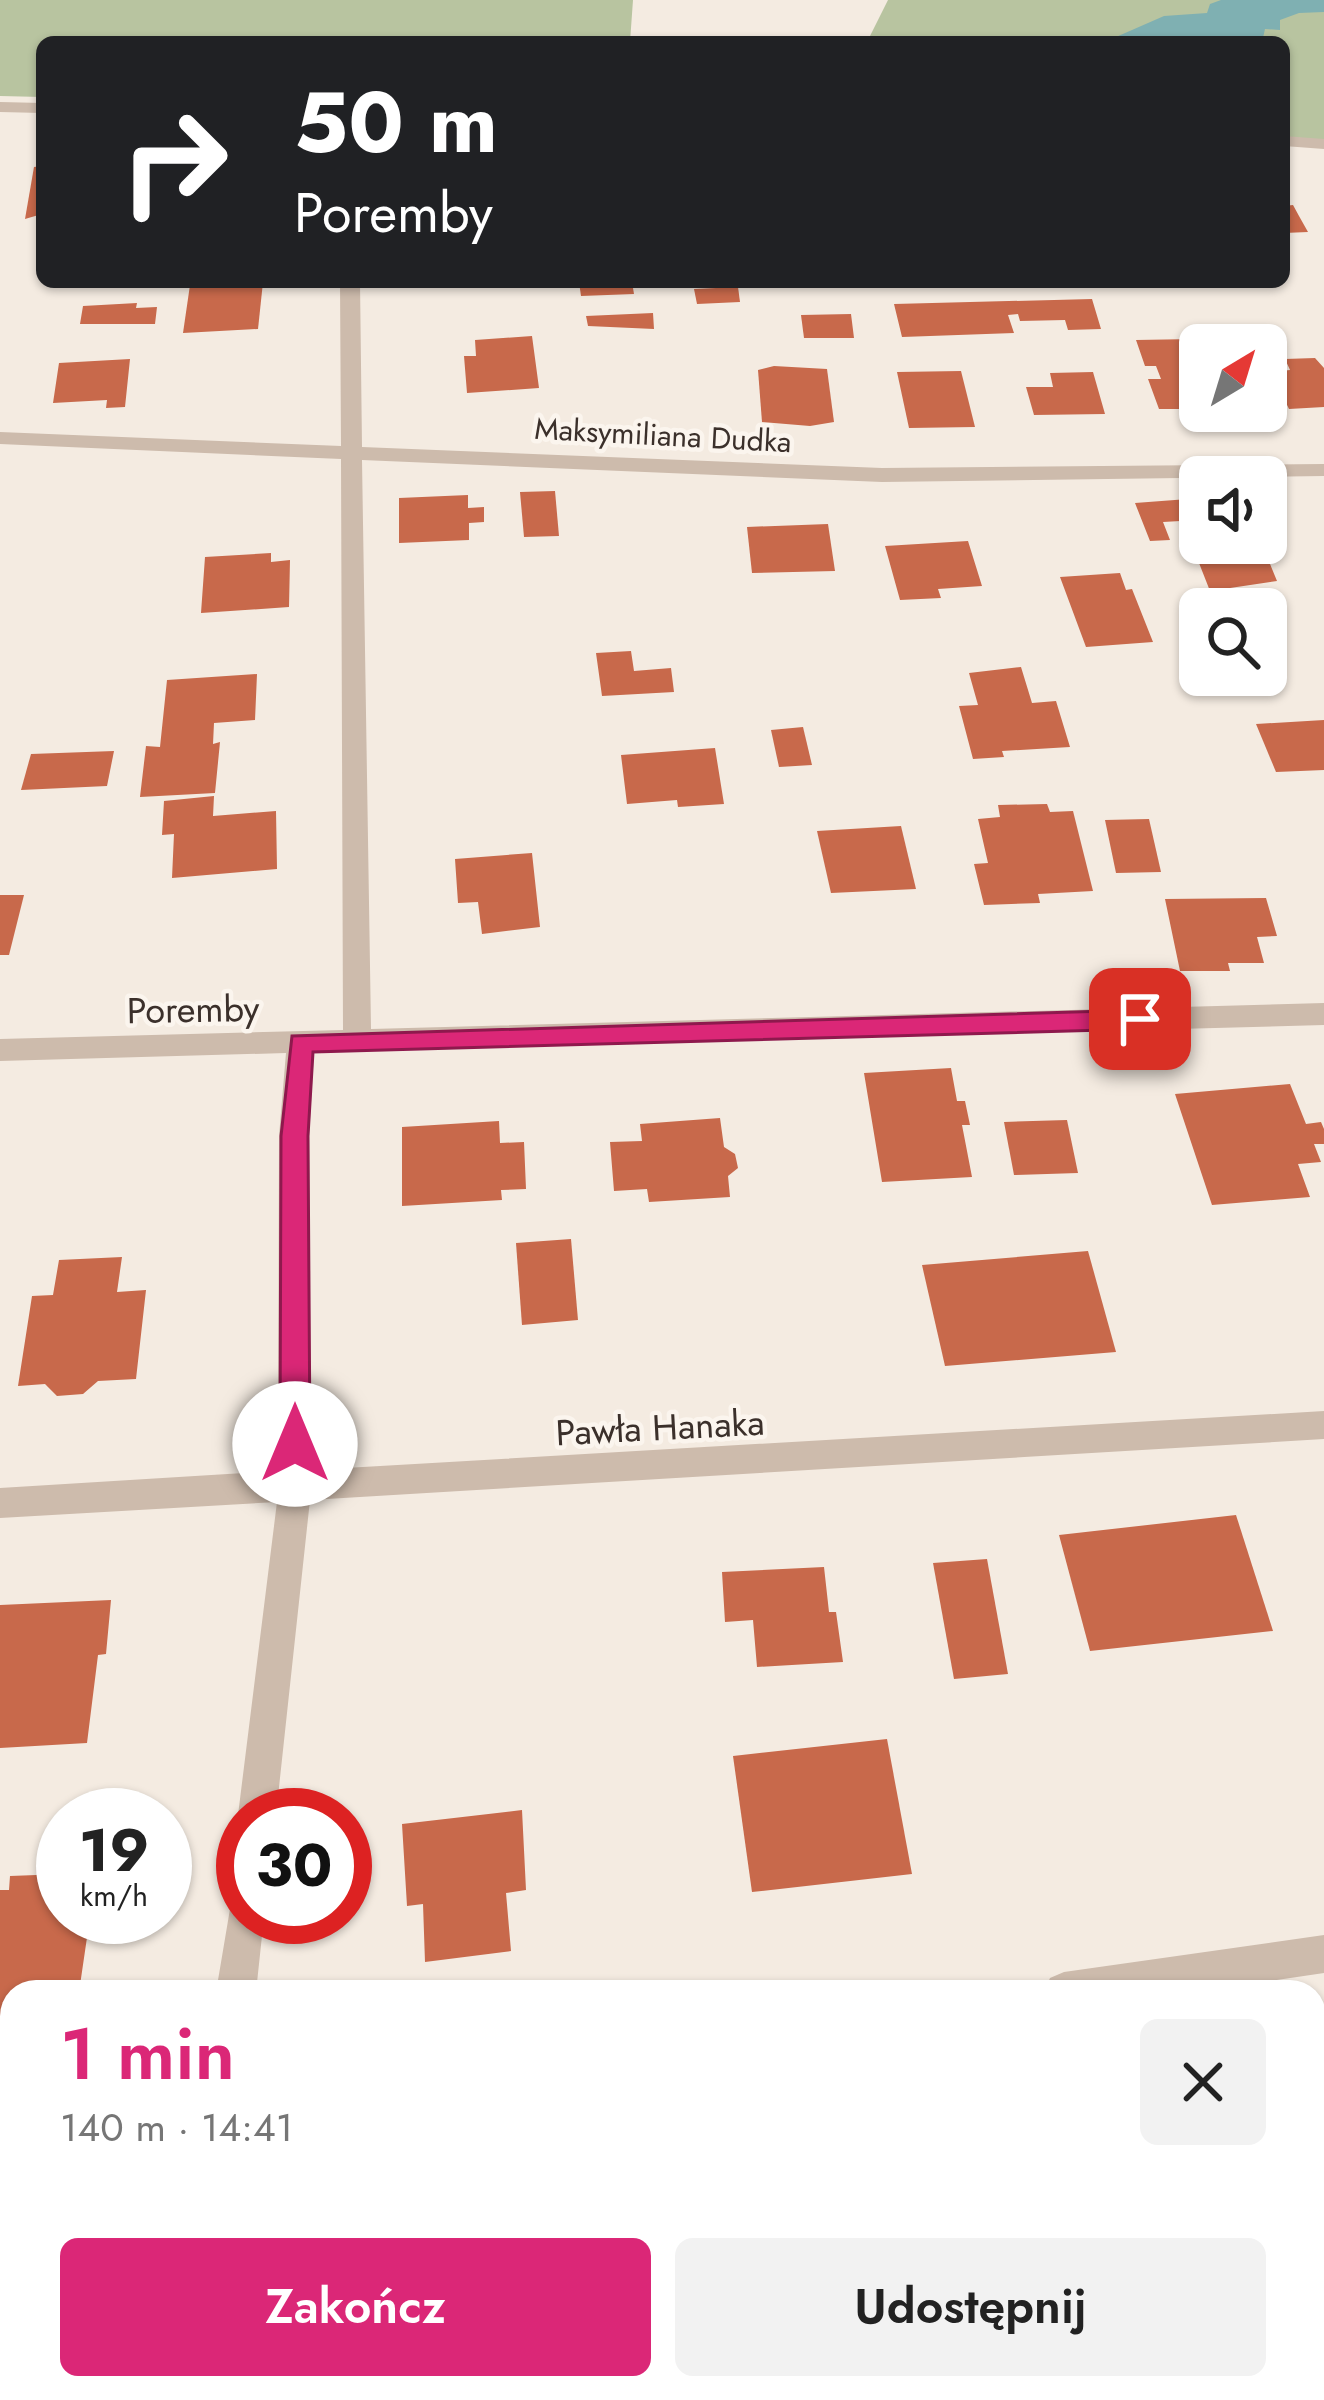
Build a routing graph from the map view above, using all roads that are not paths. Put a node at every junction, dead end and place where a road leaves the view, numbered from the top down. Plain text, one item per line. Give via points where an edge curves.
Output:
1 (0, 107) edge
2 (36, 108) edge
3 (1290, 141) edge
4 (1324, 144) edge
5 (350, 288) edge
6 (0, 437) edge
7 (350, 450) junction
8 (1324, 470) edge
9 (1324, 1014) edge
10 (357, 1041) junction
11 (301, 1042) junction
12 (0, 1050) edge
13 (1324, 1425) edge
14 (295, 1488) junction
15 (0, 1503) edge
16 (260, 1788) edge
17 (242, 1944) edge
18 (1324, 1954) edge
19 (237, 1980) edge
20 (1146, 1980) edge

1 - 2 street
3 - 4 street
5 - 7 street
6 - 7 street, Maksymiliana Dudka
7 - 8 street, Maksymiliana Dudka via 882,475
7 - 10 street
9 - 10 street, Poremby
10 - 11 street, Poremby
11 - 12 street, Poremby
11 - 14 street
13 - 14 street, Pawła Hanaka
14 - 15 street, Pawła Hanaka
14 - 16 street
17 - 19 street
18 - 20 street

